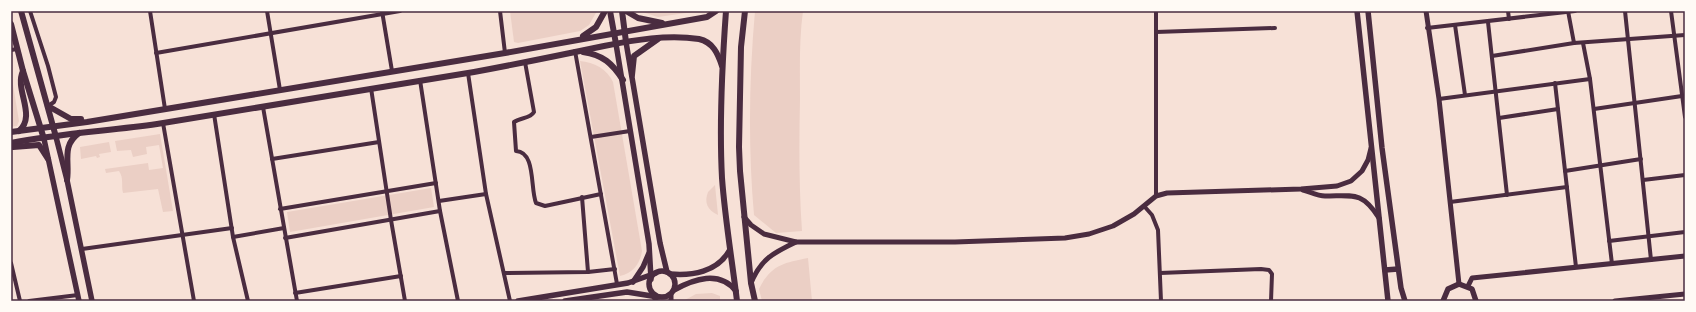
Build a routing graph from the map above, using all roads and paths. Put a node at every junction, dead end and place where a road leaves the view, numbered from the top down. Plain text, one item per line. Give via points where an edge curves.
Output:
1 (21, 11) edge
2 (30, 11) edge
3 (150, 11) edge
4 (268, 11) edge
5 (400, 11) edge
6 (500, 11) edge
7 (605, 11) edge
8 (610, 11) edge
9 (622, 11) edge
10 (626, 11) edge
11 (716, 11) edge
12 (726, 11) edge
13 (745, 11) edge
14 (1156, 11) edge
15 (1357, 11) edge
16 (1368, 11) edge
17 (1426, 11) edge
18 (1508, 11) edge
19 (1575, 11) edge
20 (1625, 11) edge
21 (1671, 11) edge
22 (382, 12) edge
23 (1568, 12) edge
24 (1509, 19) junction
25 (1488, 22) junction
26 (11, 24) edge
27 (665, 24) junction
28 (1455, 25) junction
29 (1275, 28) dead end
30 (1427, 28) junction
31 (625, 32) junction
32 (1156, 32) junction
33 (614, 33) junction
34 (271, 34) junction
35 (1685, 35) edge
36 (1673, 36) junction
37 (660, 38) junction
38 (1627, 39) junction
39 (576, 40) junction
40 (626, 42) junction
41 (1574, 43) junction
42 (1583, 43) junction
43 (616, 44) junction
44 (14, 49) edge
45 (575, 51) junction
46 (156, 53) junction
47 (506, 53) junction
48 (1492, 56) junction
49 (525, 61) junction
50 (1374, 61) junction
51 (1363, 62) junction
52 (722, 66) junction
53 (23, 71) junction
54 (392, 71) junction
55 (468, 72) junction
56 (632, 75) junction
57 (1590, 79) junction
58 (420, 80) junction
59 (623, 80) junction
60 (1555, 83) junction
61 (371, 87) junction
62 (280, 90) junction
63 (1497, 91) junction
64 (1465, 95) junction
65 (1682, 96) junction
66 (1439, 99) junction
67 (1635, 103) junction
68 (48, 106) junction
69 (263, 107) junction
70 (165, 109) junction
71 (1558, 109) junction
72 (1594, 109) junction
73 (214, 114) junction
74 (1685, 117) edge
75 (1499, 118) junction
76 (96, 120) junction
77 (163, 123) junction
78 (53, 126) junction
79 (41, 128) junction
80 (19, 131) junction
81 (630, 131) junction
82 (11, 132) edge
83 (80, 133) junction
84 (56, 137) junction
85 (591, 137) junction
86 (44, 139) junction
87 (379, 142) junction
88 (11, 144) edge
89 (1372, 146) junction
90 (11, 147) edge
91 (48, 159) junction
92 (272, 159) junction
93 (1641, 159) junction
94 (1600, 165) junction
95 (1565, 170) junction
96 (1685, 175) edge
97 (67, 180) junction
98 (1643, 180) junction
99 (436, 183) junction
100 (1567, 187) junction
101 (1301, 189) junction
102 (386, 191) junction
103 (486, 194) junction
104 (601, 194) junction
105 (1507, 195) junction
106 (1156, 196) junction
107 (582, 197) junction
108 (439, 201) junction
109 (1450, 202) junction
110 (1144, 206) junction
111 (280, 208) junction
112 (440, 211) junction
113 (744, 217) junction
114 (1379, 218) junction
115 (391, 220) junction
116 (232, 228) junction
117 (284, 228) junction
118 (1685, 232) edge
119 (182, 234) junction
120 (1649, 236) junction
121 (233, 237) junction
122 (285, 238) junction
123 (1609, 241) junction
124 (796, 242) junction
125 (82, 249) junction
126 (650, 251) junction
127 (729, 251) junction
128 (1685, 256) edge
129 (1651, 260) junction
130 (11, 263) edge
131 (1612, 264) junction
132 (1576, 267) junction
133 (615, 269) junction
134 (1398, 269) junction
135 (1385, 270) junction
136 (588, 272) junction
137 (504, 273) junction
138 (669, 273) junction
139 (1160, 273) junction
140 (400, 276) junction
141 (652, 276) junction
142 (633, 282) junction
143 (752, 283) junction
144 (617, 284) junction
145 (1460, 284) junction
146 (1468, 286) junction
147 (736, 291) junction
148 (673, 292) junction
149 (295, 293) junction
150 (606, 294) junction
151 (1685, 294) edge
152 (655, 297) edge
153 (78, 298) edge
154 (541, 299) edge
155 (1661, 299) edge
156 (1443, 300) edge
157 (20, 301) edge
158 (29, 301) edge
159 (92, 301) edge
160 (193, 301) edge
161 (248, 301) edge
162 (297, 301) edge
163 (405, 301) edge
164 (458, 301) edge
165 (510, 301) edge
166 (518, 301) edge
167 (565, 301) edge
168 (608, 301) edge
169 (671, 301) edge
170 (737, 301) edge
171 (755, 301) edge
172 (1161, 301) edge
173 (1272, 301) edge
174 (1388, 301) edge
175 (1405, 301) edge
176 (1476, 301) edge
177 (1615, 301) edge

1 - 68 main road
2 - 68 street via 56,97
3 - 46 street
4 - 34 street
5 - 22 street
6 - 47 street
7 - 39 main road via 596,27
8 - 33 main road
9 - 31 main road
10 - 27 main road via 644,20
11 - 27 main road via 708,17
12 - 52 main road
13 - 113 main road via 739,120
14 - 32 street
15 - 51 main road
16 - 50 main road
17 - 30 street
18 - 24 street
19 - 23 street
20 - 38 street
21 - 36 street
22 - 34 street
22 - 54 street
23 - 24 street
23 - 41 street
24 - 25 street
25 - 28 street
25 - 48 street
26 - 44 main road
27 - 31 main road
28 - 30 street
28 - 64 street
29 - 32 street
30 - 66 street
31 - 33 main road
31 - 40 main road
32 - 106 street
33 - 39 main road
33 - 43 main road
34 - 46 street
34 - 62 street
35 - 36 street
36 - 38 street
36 - 65 street
37 - 40 main road
37 - 52 main road via 703,40 718,54
37 - 56 main road via 634,56
38 - 42 street
38 - 67 street
39 - 47 main road
40 - 43 main road
40 - 56 main road
41 - 42 street
41 - 48 street
42 - 57 street
43 - 45 main road
43 - 59 main road
44 - 53 main road
45 - 49 main road
45 - 59 main road via 594,53 608,60
45 - 85 street
46 - 70 street
47 - 54 main road
48 - 63 street
49 - 55 main road
49 - 107 street via 534,112 530,117 514,122 514,127 516,151 529,158 536,203 545,206
50 - 51 main road
50 - 134 main road via 1382,148
51 - 89 main road
52 - 127 main road via 722,164
53 - 79 main road
53 - 80 main road via 20,84 26,119
54 - 62 main road
55 - 58 main road
55 - 103 street
56 - 138 main road via 660,243
57 - 60 street
57 - 72 street
58 - 61 main road
58 - 99 street
59 - 81 main road
60 - 63 street
60 - 71 street
61 - 69 main road
61 - 87 street
62 - 70 main road
63 - 64 street
63 - 75 street
64 - 66 street
65 - 67 street
65 - 74 street
66 - 109 street
67 - 72 street
67 - 93 street
68 - 76 main road via 71,119
68 - 78 main road
69 - 73 main road
69 - 92 street
70 - 76 main road
71 - 75 street
71 - 95 street
72 - 94 street
73 - 77 main road
73 - 116 street
75 - 105 street
76 - 78 main road
77 - 83 main road
77 - 119 street
78 - 79 main road
78 - 84 main road
79 - 80 main road
79 - 86 main road
80 - 82 main road
81 - 85 street
81 - 126 main road
83 - 84 main road
83 - 97 main road via 74,136 68,147
84 - 86 main road
84 - 97 main road
85 - 104 street
86 - 88 main road
86 - 91 main road
87 - 92 street
87 - 102 street
89 - 101 street via 1365,167 1350,181 1337,186
89 - 114 main road
90 - 91 main road via 39,144
91 - 153 main road
92 - 111 street
93 - 94 street
93 - 98 street
94 - 95 street
94 - 123 street
95 - 100 street
96 - 98 street
97 - 125 main road
98 - 120 street
99 - 102 street
99 - 108 street
100 - 105 street
100 - 132 street
101 - 106 street via 1175,192
101 - 114 street via 1323,196 1352,195 1369,204
102 - 111 street
102 - 115 street
103 - 108 street
103 - 137 street
104 - 107 street
104 - 133 street
105 - 109 street
106 - 110 street
107 - 136 street
108 - 112 street
109 - 145 street
110 - 124 street via 1107,228 1065,238 955,242
110 - 139 street via 1156,222
111 - 117 street
112 - 115 street
112 - 164 street
113 - 124 street via 764,234
113 - 143 main road
114 - 135 main road
115 - 122 street
115 - 140 street
116 - 119 street
116 - 121 street
117 - 121 street
117 - 122 street
118 - 120 street
119 - 125 street
119 - 160 street
120 - 123 street
120 - 129 street
121 - 161 street
122 - 149 street
123 - 131 street
124 - 143 street via 768,257 756,271
125 - 159 main road
126 - 141 main road
126 - 142 main road
127 - 138 main road via 723,260 711,269 690,274
127 - 147 main road
128 - 129 street
129 - 131 street
130 - 157 street
131 - 132 street
132 - 146 street via 1472,278
133 - 136 street
133 - 144 street
134 - 135 main road
134 - 175 main road
135 - 174 main road
136 - 137 street
137 - 165 street
138 - 141 main road
138 - 148 main road via 675,282
139 - 172 street
139 - 173 street via 1269,270 1272,274
140 - 149 street
140 - 163 street
141 - 142 main road
141 - 152 main road via 650,286
142 - 144 main road
143 - 171 main road
144 - 154 main road
145 - 146 main road
145 - 156 main road via 1451,286
146 - 176 main road via 1474,292
147 - 148 main road via 725,281 712,278 694,281
147 - 170 main road
148 - 152 main road via 665,297
148 - 169 street
149 - 162 street
150 - 152 main road via 636,292
150 - 167 main road
150 - 168 street
151 - 155 street
153 - 158 street
154 - 166 main road
155 - 177 street

